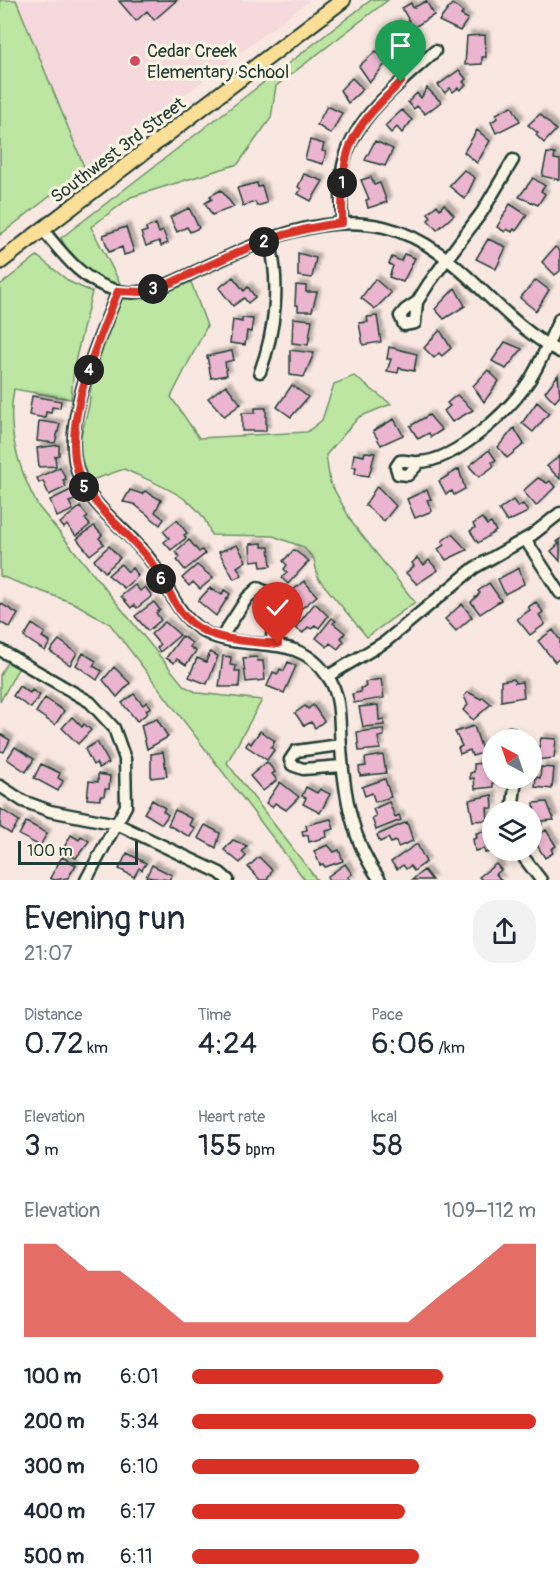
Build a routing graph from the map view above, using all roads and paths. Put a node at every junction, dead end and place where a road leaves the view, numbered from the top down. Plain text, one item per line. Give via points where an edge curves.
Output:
1 (343, 0) edge
2 (435, 51) dead end
3 (513, 160) dead end
4 (342, 223) junction
5 (43, 230) junction
6 (269, 240) junction
7 (447, 258) junction
8 (0, 262) edge
9 (118, 291) junction
10 (417, 302) dead end
11 (560, 318) edge
12 (547, 345) junction
13 (560, 352) edge
14 (260, 372) dead end
15 (420, 462) dead end
16 (560, 513) edge
17 (525, 539) junction
18 (560, 593) edge
19 (222, 638) junction
20 (272, 643) junction
21 (0, 650) edge
22 (328, 676) junction
23 (340, 745) junction
24 (342, 766) junction
25 (0, 786) edge
26 (117, 824) junction
27 (526, 861) edge
28 (86, 880) edge
29 (228, 880) edge
30 (380, 880) edge
31 (541, 880) edge

1 - 5 main road, Southwest 3rd Street
2 - 4 street via 368,115 354,136 342,168
3 - 7 street via 482,212
4 - 6 street via 319,225
4 - 7 street via 382,226 404,233
5 - 8 main road, Southwest 3rd Street
5 - 9 street via 84,275
6 - 9 street via 162,287 141,292
6 - 14 street via 275,265 272,331
7 - 10 street
7 - 12 street via 512,321
9 - 19 street via 78,406 74,456 78,474 110,520 153,564 180,611 201,630
11 - 12 street
12 - 13 street
12 - 15 street via 530,380 502,413 461,445
16 - 17 street
17 - 18 street
17 - 22 street via 474,568 385,642
19 - 20 street
19 - 20 street via 247,598 258,588 269,593 273,604
20 - 22 street via 302,654
21 - 26 street via 90,702 114,729 125,759 127,783 126,806
22 - 23 street via 338,710
23 - 24 street
23 - 24 street via 296,752 290,760 296,768 303,769
24 - 30 street via 357,841
25 - 26 street via 23,801 50,811
26 - 28 street
26 - 29 street
27 - 31 street

